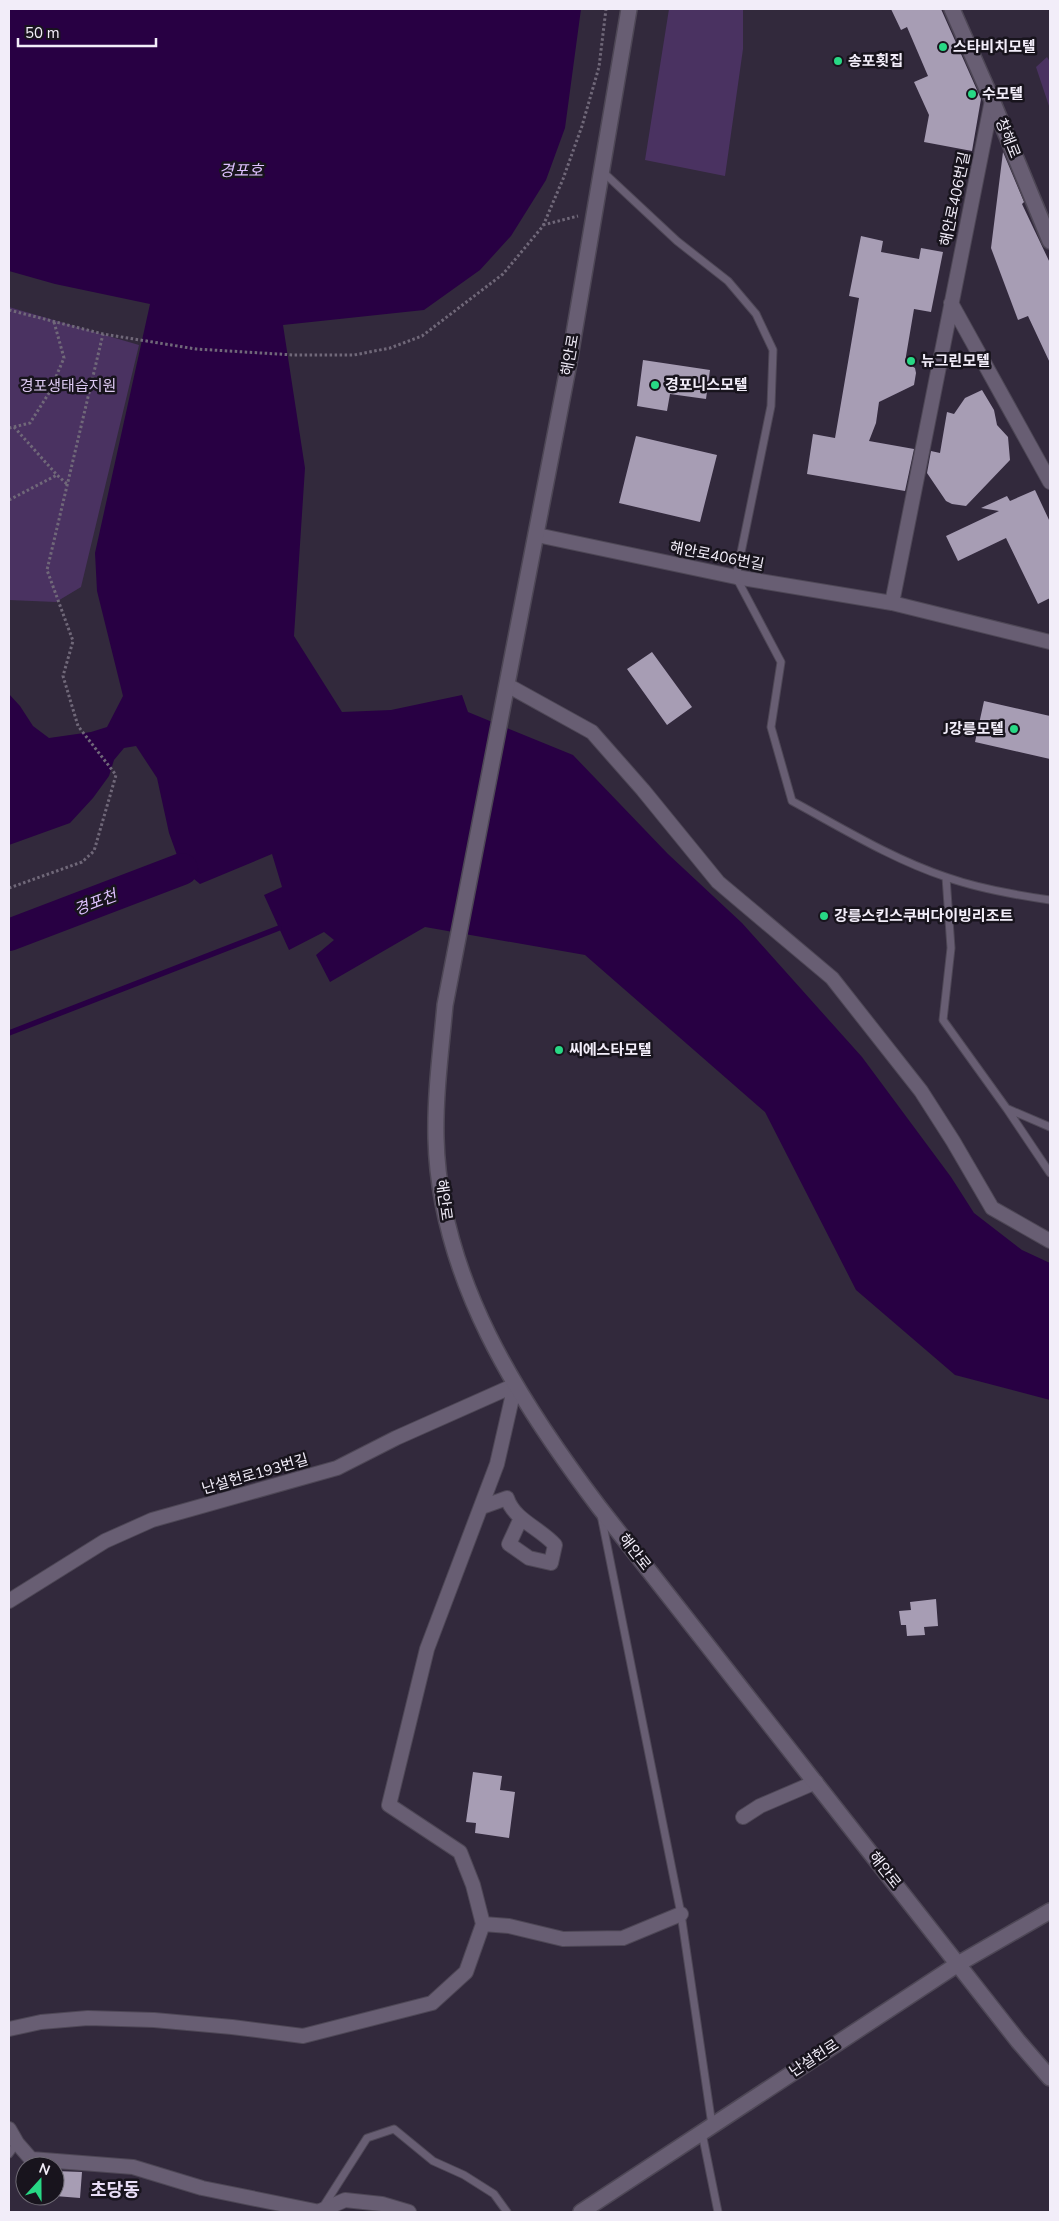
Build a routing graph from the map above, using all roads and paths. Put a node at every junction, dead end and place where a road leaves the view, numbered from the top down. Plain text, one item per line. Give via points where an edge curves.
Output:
1 (606, 9) edge
2 (629, 9) edge
3 (952, 9) edge
4 (992, 100) junction
5 (602, 171) junction
6 (594, 212) junction
7 (542, 226) junction
8 (1050, 241) edge
9 (951, 303) junction
10 (9, 310) edge
11 (54, 322) junction
12 (103, 334) junction
13 (14, 427) junction
14 (9, 428) edge
15 (57, 475) junction
16 (1050, 482) edge
17 (68, 485) junction
18 (9, 500) edge
19 (537, 535) junction
20 (736, 578) junction
21 (892, 603) junction
22 (1050, 642) edge
23 (505, 692) junction
24 (946, 877) junction
25 (9, 888) edge
26 (1050, 900) edge
27 (1008, 1109) junction
28 (1050, 1127) edge
29 (1050, 1173) edge
30 (1050, 1241) edge
31 (515, 1385) junction
32 (482, 1507) junction
33 (599, 1507) junction
34 (521, 1518) dead end
35 (9, 1601) edge
36 (816, 1782) junction
37 (743, 1817) dead end
38 (1050, 1911) edge
39 (681, 1914) junction
40 (483, 1924) junction
41 (958, 1964) junction
42 (9, 2030) edge
43 (1050, 2078) edge
44 (9, 2129) edge
45 (707, 2129) junction
46 (13, 2148) edge
47 (320, 2212) edge
48 (409, 2212) edge
49 (507, 2212) edge
50 (581, 2212) edge
51 (718, 2212) edge

1 - 7 path via 598,67 582,126 564,178
2 - 5 street, 해안로
3 - 4 street, 창해로
4 - 8 street, 창해로
4 - 9 street, 해안로406번길
5 - 6 street, 해안로
5 - 20 lane via 677,242 728,281 756,314 773,350 771,406
6 - 7 path
6 - 19 street, 해안로
7 - 12 path via 503,274 422,336 390,348 354,355 294,355 196,349
9 - 16 street
9 - 21 street, 해안로406번길
10 - 11 path
11 - 12 path
11 - 13 path via 64,358 49,393 30,423
12 - 17 path
13 - 14 path
13 - 15 path
15 - 17 path
15 - 18 path
17 - 25 path via 48,570 72,641 63,676 78,726 116,775 94,851 82,862
19 - 20 street, 해안로406번길
19 - 23 street, 해안로
20 - 21 street, 해안로406번길
20 - 24 lane via 781,662 770,727 792,801 873,845
21 - 22 street, 해안로406번길
23 - 30 street via 592,732 718,882 832,978 921,1091 992,1208
23 - 31 street, 해안로 via 445,1006 436,1087 436,1140 442,1197 459,1264 480,1317
24 - 26 lane via 1005,894
24 - 27 lane via 951,948 943,1020
27 - 28 lane
27 - 29 lane
31 - 32 street via 497,1464
31 - 33 street, 해안로 via 543,1431
31 - 35 street, 난설헌로193번길 via 337,1468 152,1520 106,1541
32 - 34 street via 507,1498 511,1509
32 - 40 street via 427,1649 389,1805 460,1852
33 - 36 street, 해안로
33 - 39 lane
36 - 37 street via 760,1806
36 - 41 street, 해안로
38 - 41 street, 난설헌로
39 - 40 street via 623,1938 563,1939 509,1926
39 - 45 lane
40 - 42 street via 466,1972 432,2003 303,2036 154,2020 88,2018 41,2022
41 - 43 street, 해안로
41 - 45 street, 난설헌로
44 - 46 street
45 - 50 street, 난설헌로
45 - 51 lane
46 - 47 street via 31,2160 133,2167 202,2188
47 - 48 street via 345,2200 382,2204
47 - 49 lane via 367,2138 394,2129 433,2161 464,2174 494,2194

